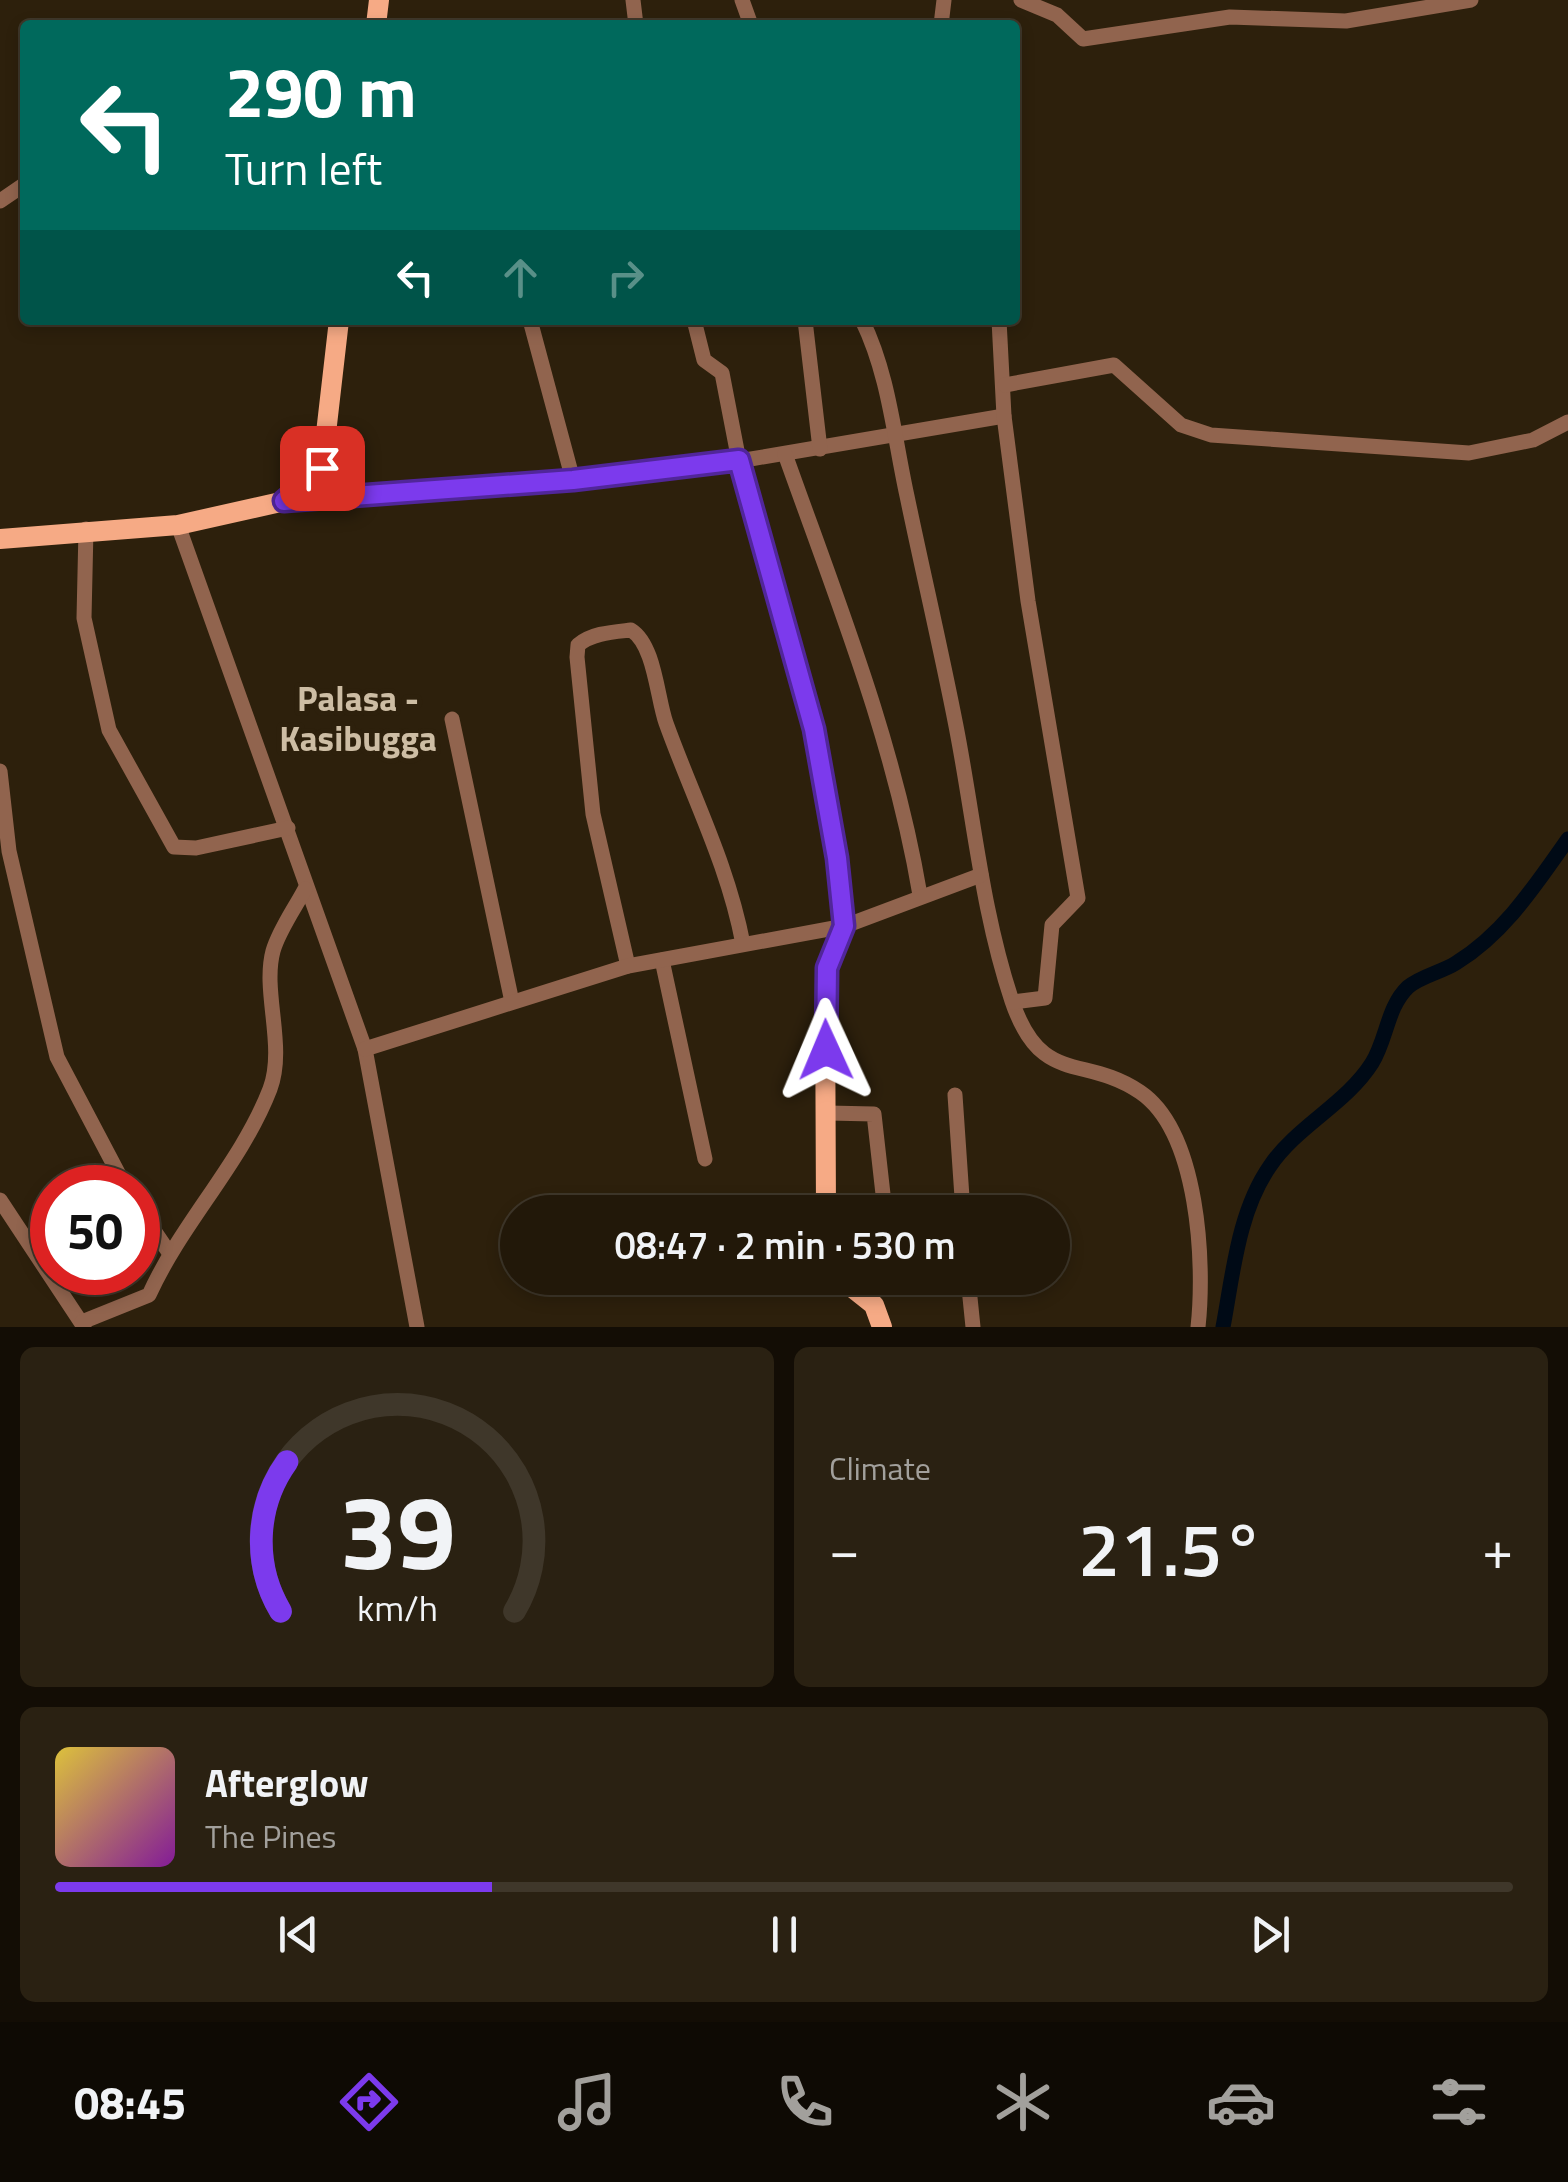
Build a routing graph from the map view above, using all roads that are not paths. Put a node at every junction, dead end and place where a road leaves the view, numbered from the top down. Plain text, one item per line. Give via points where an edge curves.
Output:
1 (1021, 0) edge
2 (1471, 0) edge
3 (1276, 8) edge
4 (338, 325) edge
5 (531, 325) edge
6 (695, 325) edge
7 (806, 325) edge
8 (864, 325) edge
9 (999, 325) edge
10 (1004, 384) junction
11 (1004, 416) junction
12 (1568, 422) edge
13 (894, 438) junction
14 (820, 449) junction
15 (785, 454) junction
16 (739, 460) junction
17 (573, 480) junction
18 (284, 501) junction
19 (178, 526) junction
20 (86, 529) junction
21 (0, 539) edge
22 (452, 719) dead end
23 (0, 771) edge
24 (288, 828) junction
25 (981, 875) junction
26 (305, 889) junction
27 (920, 895) junction
28 (844, 926) junction
29 (743, 944) junction
30 (662, 960) junction
31 (628, 966) junction
32 (512, 1002) junction
33 (1013, 1002) junction
34 (364, 1049) junction
35 (954, 1095) dead end
36 (828, 1113) junction
37 (704, 1159) dead end
38 (114, 1165) edge
39 (826, 1195) edge
40 (883, 1195) edge
41 (962, 1195) edge
42 (0, 1200) edge
43 (160, 1239) edge
44 (168, 1251) junction
45 (862, 1295) edge
46 (970, 1295) edge
47 (90, 1323) edge
48 (418, 1327) edge
49 (882, 1327) edge
50 (974, 1327) edge
51 (1198, 1327) edge

1 - 3 street via 1057,15 1083,38
2 - 3 street via 1346,21
4 - 18 main road via 322,468
5 - 17 street
6 - 16 street via 704,360 722,373
7 - 14 street
8 - 13 street via 890,402
9 - 10 street
10 - 11 street
10 - 12 street via 1114,365 1192,430 1348,446 1492,450
11 - 13 street
11 - 33 street via 1078,898 1052,925 1045,998
13 - 14 street
13 - 25 street
14 - 15 street
15 - 16 street
15 - 27 street via 877,707
16 - 17 main road
16 - 28 main road via 814,729
17 - 18 main road
18 - 19 main road
19 - 20 main road
19 - 24 street
20 - 21 main road
20 - 24 street via 84,618 109,730 174,847
22 - 32 street
23 - 38 street via 9,852 57,1057
24 - 26 street
25 - 27 street
25 - 33 street
26 - 34 street
26 - 44 street via 272,952 275,1069 269,1090 230,1166
27 - 28 street
28 - 29 street
28 - 36 main road via 825,987
29 - 30 street
29 - 31 street via 726,872 665,720 642,642 631,630 610,632 584,640 577,657 593,814
30 - 31 street
30 - 37 street
31 - 32 street
32 - 34 street
33 - 51 street via 1036,1048 1129,1086 1160,1112 1185,1168 1200,1229
34 - 48 street
35 - 41 street
36 - 39 main road
36 - 40 street via 874,1114
42 - 47 street
43 - 44 street
44 - 47 street via 149,1295
45 - 49 main road via 874,1304
46 - 50 street

